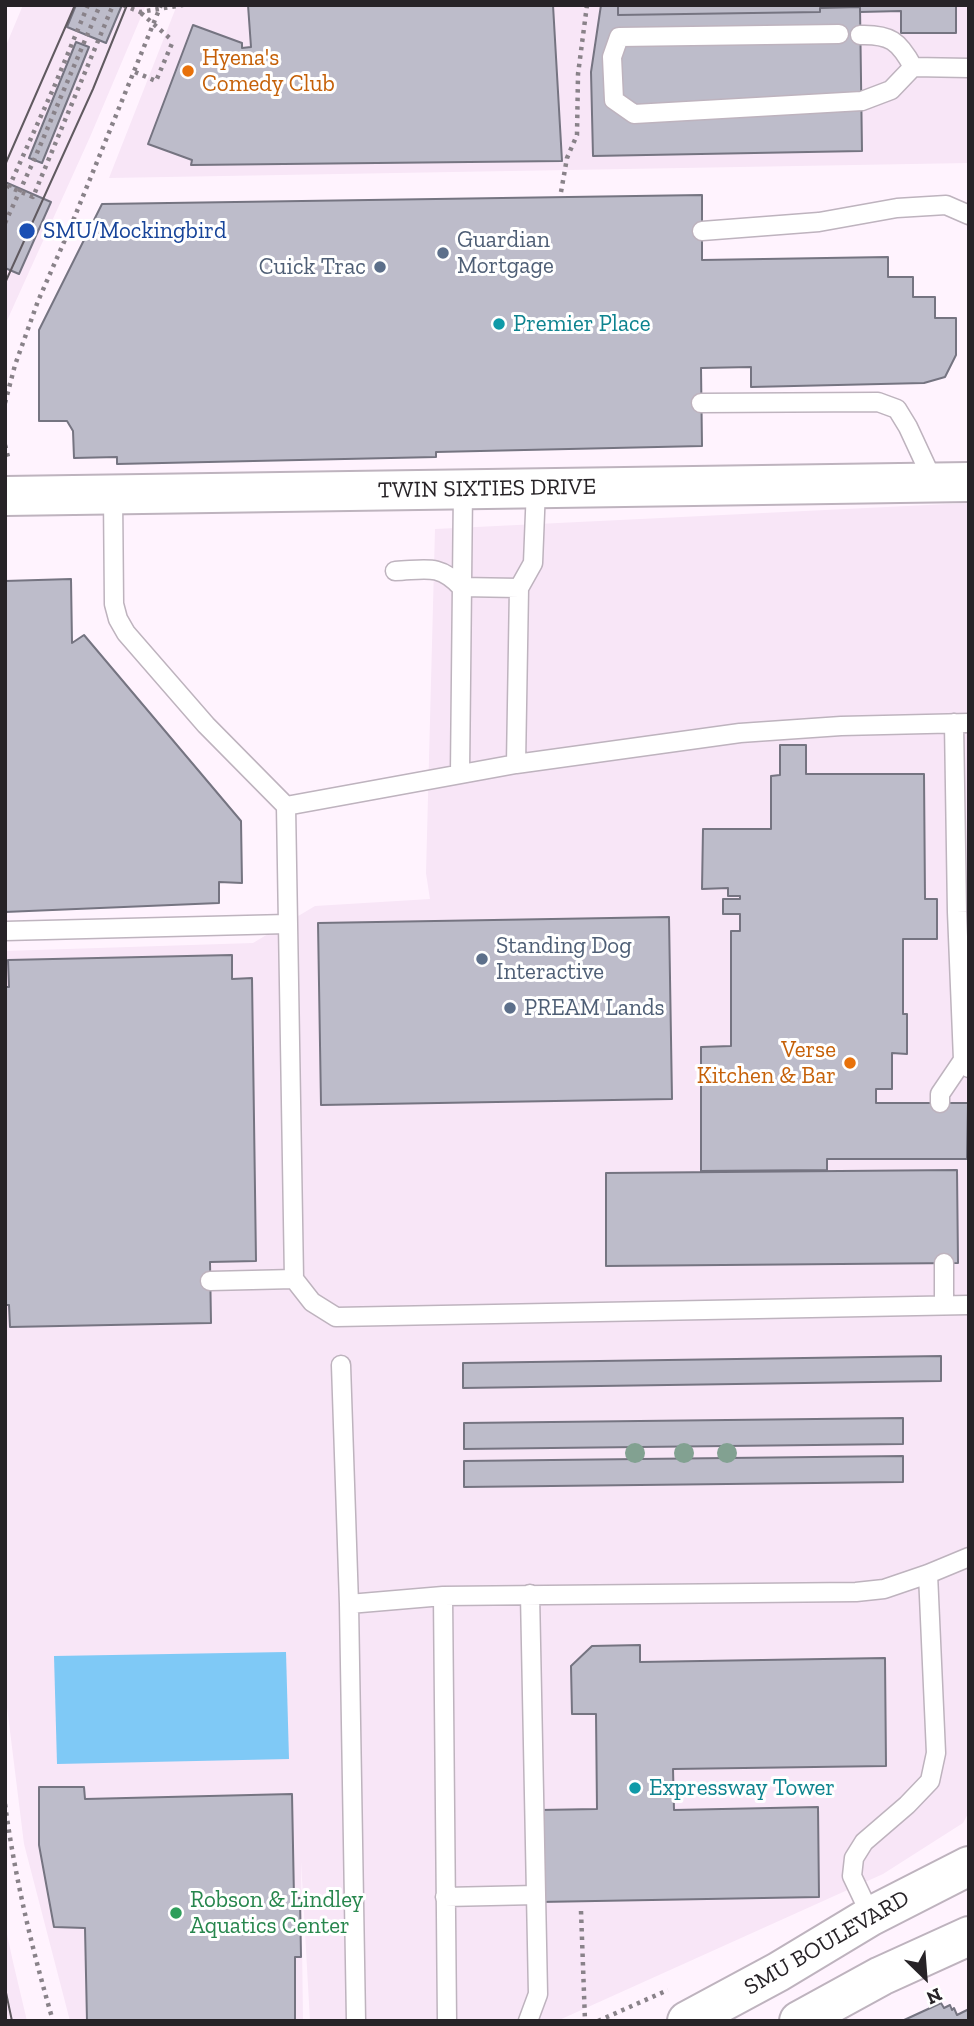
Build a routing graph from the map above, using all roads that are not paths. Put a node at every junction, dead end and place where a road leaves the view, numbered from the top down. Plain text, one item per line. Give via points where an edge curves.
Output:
1 (839, 34) dead end
2 (860, 34) dead end
3 (913, 66) junction
4 (969, 68) edge
5 (969, 215) edge
6 (702, 231) dead end
7 (701, 404) dead end
8 (7, 480) edge
9 (951, 483) edge
10 (536, 488) junction
11 (464, 489) junction
12 (113, 495) junction
13 (395, 571) dead end
14 (461, 587) junction
15 (519, 588) junction
16 (962, 723) edge
17 (516, 764) junction
18 (460, 773) junction
19 (286, 806) junction
20 (963, 912) edge
21 (287, 924) junction
22 (5, 931) edge
23 (966, 1064) edge
24 (940, 1103) dead end
25 (943, 1263) dead end
26 (294, 1279) junction
27 (210, 1281) dead end
28 (944, 1305) junction
29 (969, 1305) edge
30 (341, 1364) dead end
31 (969, 1557) edge
32 (928, 1574) junction
33 (530, 1594) junction
34 (443, 1596) junction
35 (349, 1604) junction
36 (969, 1866) edge
37 (536, 1895) junction
38 (445, 1897) junction
39 (871, 1916) junction
40 (969, 1936) edge
41 (356, 2021) edge
42 (447, 2021) edge
43 (528, 2021) edge
44 (687, 2021) edge
45 (799, 2021) edge

1 - 3 lane via 619,37 612,57 614,100 634,114 862,101 891,90
2 - 3 lane via 880,34 902,47
3 - 4 lane
5 - 6 lane via 946,205
7 - 9 lane via 878,401 897,409
8 - 12 street, TWIN SIXTIES DRIVE
9 - 10 street, TWIN SIXTIES DRIVE
10 - 11 street, TWIN SIXTIES DRIVE
10 - 15 lane via 533,563
11 - 12 street, TWIN SIXTIES DRIVE
11 - 14 lane
12 - 19 lane via 118,619 206,724
13 - 14 lane via 440,570
14 - 15 lane
14 - 18 lane
15 - 17 lane
16 - 17 lane via 740,733
16 - 20 lane
17 - 18 lane
18 - 19 lane
19 - 21 lane
20 - 23 lane
21 - 22 lane
21 - 26 lane
23 - 24 lane via 940,1094
25 - 28 lane
26 - 27 lane
26 - 28 lane via 312,1302 337,1317
28 - 29 lane
30 - 35 lane
31 - 32 lane
32 - 33 lane via 884,1589 856,1592
32 - 39 lane via 936,1753 930,1781 863,1842 854,1858 852,1876
33 - 34 lane
33 - 37 lane
34 - 35 lane
34 - 38 lane
35 - 41 lane
36 - 39 street, SMU BOULEVARD
37 - 38 lane
37 - 43 lane via 538,1994
38 - 42 lane
39 - 44 street, SMU BOULEVARD
40 - 45 street via 881,1976

